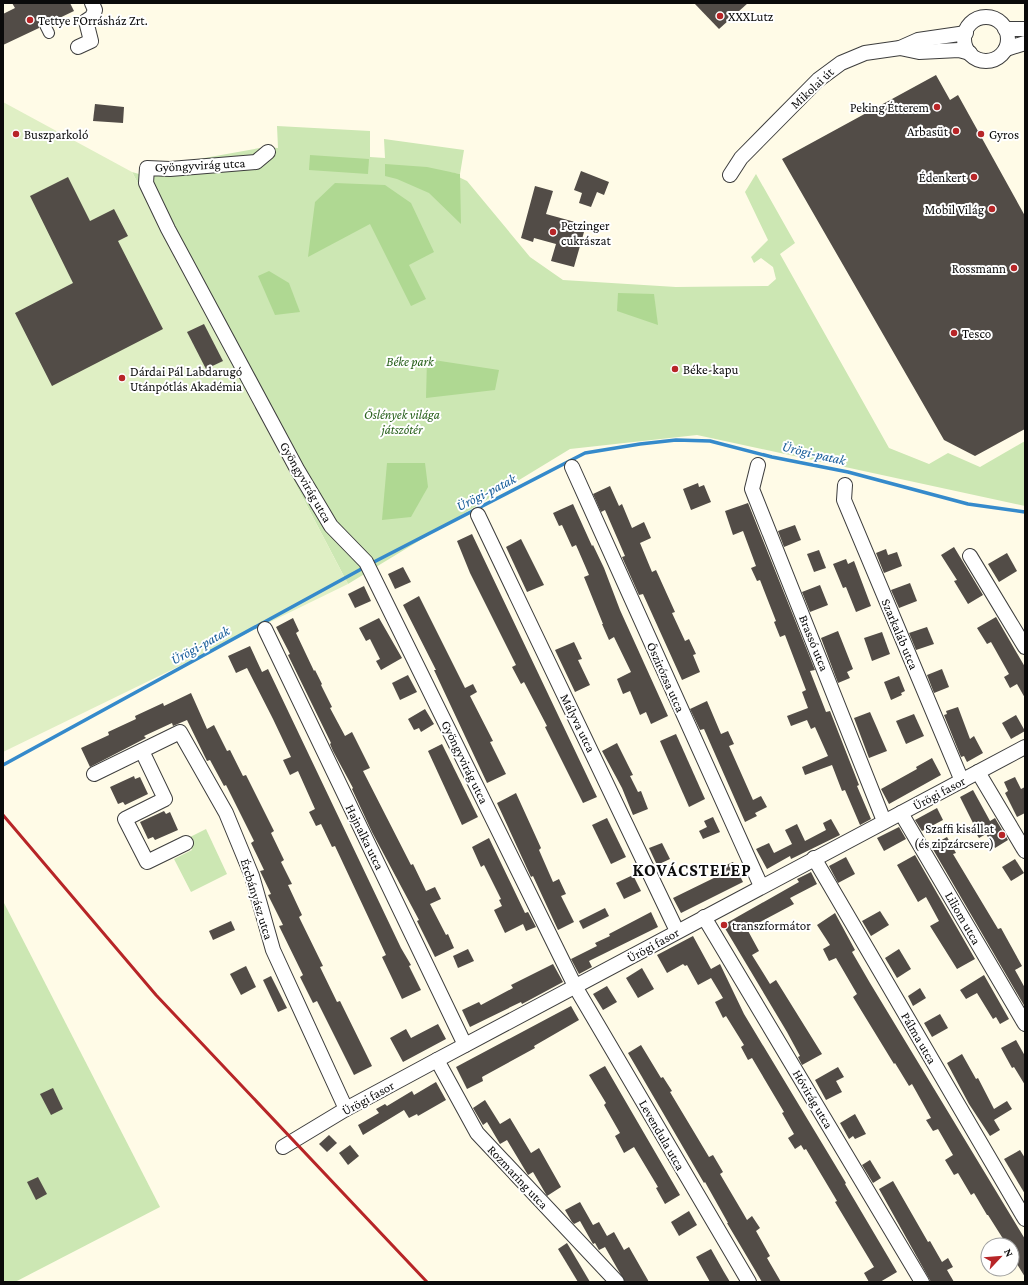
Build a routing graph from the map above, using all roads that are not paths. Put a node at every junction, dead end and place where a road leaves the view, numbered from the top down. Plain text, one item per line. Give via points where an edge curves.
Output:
1 (92, 3) edge
2 (1005, 29) junction
3 (1025, 29) edge
4 (966, 33) junction
5 (1025, 43) edge
6 (78, 47) dead end
7 (900, 48) junction
8 (1006, 50) junction
9 (970, 53) junction
10 (268, 152) dead end
11 (730, 175) dead end
12 (758, 465) dead end
13 (572, 468) dead end
14 (845, 485) dead end
15 (478, 516) dead end
16 (970, 556) dead end
17 (265, 629) dead end
18 (1025, 647) edge
19 (1025, 747) edge
20 (142, 751) junction
21 (978, 772) junction
22 (94, 774) dead end
23 (962, 781) junction
24 (901, 813) junction
25 (884, 821) junction
26 (186, 843) dead end
27 (1025, 851) edge
28 (814, 858) junction
29 (761, 886) junction
30 (704, 917) junction
31 (677, 931) junction
32 (576, 988) junction
33 (1025, 1024) edge
34 (465, 1045) junction
35 (437, 1060) junction
36 (346, 1109) junction
37 (283, 1147) dead end
38 (1025, 1219) edge
39 (617, 1282) edge
40 (749, 1282) edge
41 (922, 1282) edge

1 - 6 street via 95,10 92,17 86,21 91,41
2 - 3 street
2 - 4 street via 995,19 984,18 974,22
2 - 8 street via 1008,35
4 - 7 street, Mikolai út via 918,40
4 - 9 street via 966,47
5 - 8 street
7 - 9 street via 919,52 959,50
7 - 11 street, Mikolai út via 857,56 841,63 818,80 741,158
8 - 9 street via 996,59 989,61 975,58
10 - 32 street, Gyöngyvirág utca via 256,162 170,169 147,168 146,183 297,470 331,526 363,557
12 - 25 street, Brassó utca via 752,489
13 - 29 street, Őszirózsa utca
14 - 23 street, Szarkaláb utca via 844,500
15 - 31 street, Mályva utca
16 - 18 street
17 - 34 street, Hajnalka utca
19 - 21 street, Ürögi fasor
20 - 22 street, Ércbányász utca
20 - 26 street via 165,799 125,819 147,862
20 - 36 street, Ércbányász utca via 180,732 192,752 226,813 252,876 273,950
21 - 23 street, Ürögi fasor
21 - 27 street
23 - 24 street, Ürögi fasor
24 - 25 street, Ürögi fasor
24 - 33 street, Liliom utca
25 - 28 street, Ürögi fasor
28 - 29 street, Ürögi fasor
28 - 38 street, Pálma utca
29 - 30 street, Ürögi fasor
30 - 31 street, Ürögi fasor
30 - 41 street, Hóvirág utca
31 - 32 street, Ürögi fasor
32 - 34 street, Ürögi fasor
32 - 40 street, Levendula utca
34 - 35 street, Ürögi fasor
35 - 36 street, Ürögi fasor
35 - 39 street, Rozmaring utca via 477,1133
36 - 37 street, Ürögi fasor

